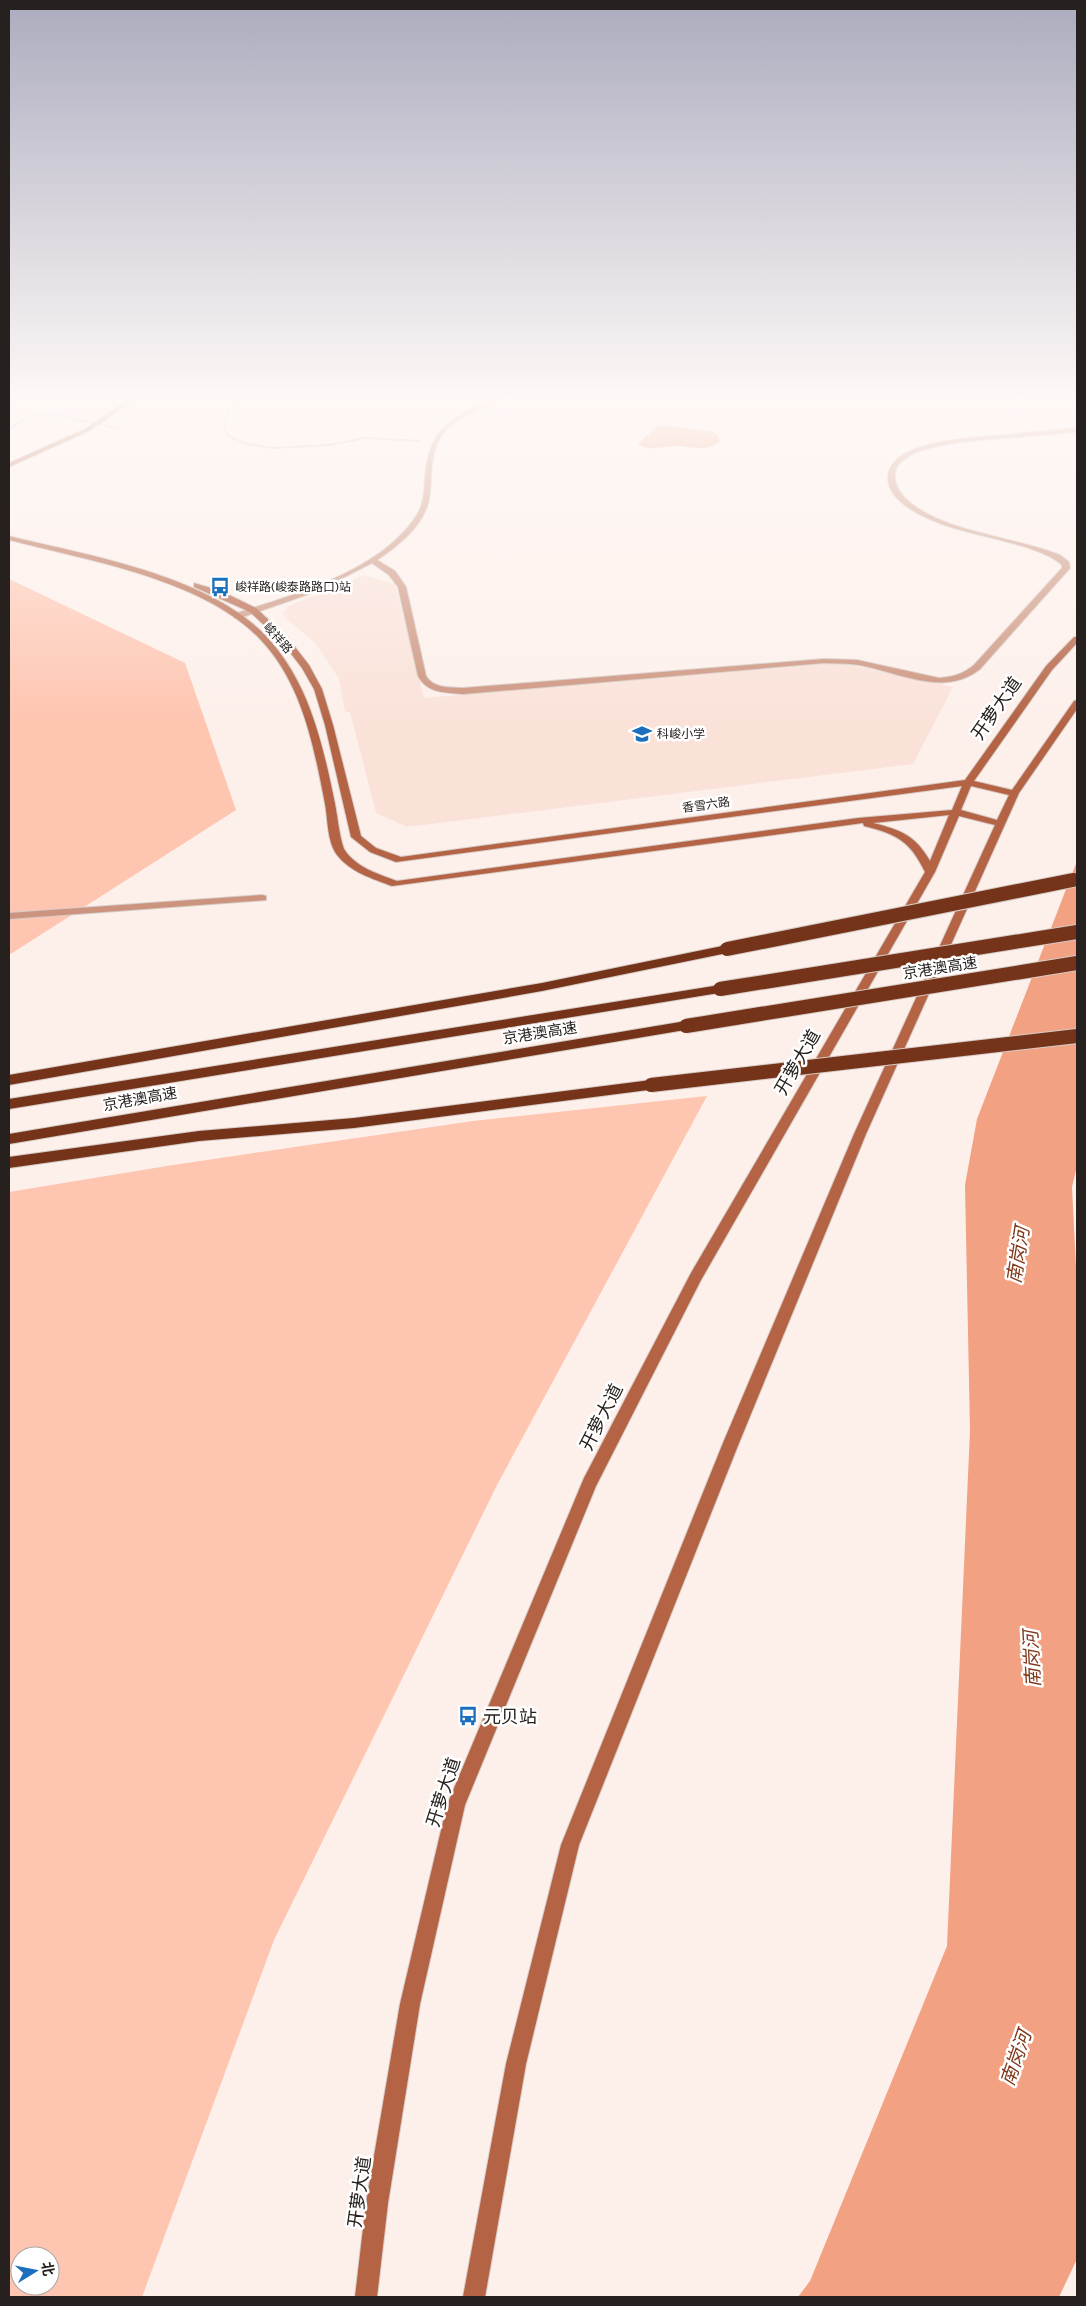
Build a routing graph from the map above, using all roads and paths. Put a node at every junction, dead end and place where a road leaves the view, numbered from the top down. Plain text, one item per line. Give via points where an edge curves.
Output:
1 (423, 509) edge
2 (915, 509) edge
3 (9, 531) edge
4 (9, 538) edge
5 (372, 560) junction
6 (253, 610) junction
7 (237, 616) junction
8 (1077, 639) edge
9 (1077, 703) edge
10 (968, 782) junction
11 (1014, 794) junction
12 (956, 812) junction
13 (858, 821) junction
14 (1000, 824) junction
15 (400, 860) joint
16 (930, 872) junction
17 (1077, 879) edge
18 (262, 898) dead end
19 (9, 916) edge
20 (1077, 932) edge
21 (1077, 963) edge
22 (1077, 1036) edge
23 (9, 1080) edge
24 (9, 1104) edge
25 (9, 1139) edge
26 (9, 1163) edge
27 (366, 2297) edge
28 (474, 2297) edge

1 - 5 street via 385,552
2 - 5 street via 952,528 1044,550 1066,564 1066,568 977,667 953,680 939,681 840,660 463,691 437,688 426,683 422,676 402,587 392,573
3 - 6 street, 峻祥路 via 184,581
4 - 7 street, 峻祥路 via 170,582 208,598
5 - 6 street via 330,581
6 - 7 street
6 - 15 street, 峻祥路 via 285,640 318,689 356,837 373,850
7 - 13 street, 峻祥路 via 280,655 294,680 306,709 340,851 361,870 396,884
8 - 10 street, 开萝大道 via 1049,668
9 - 11 street
10 - 11 street, 香雪六路
10 - 12 street, 开萝大道
10 - 15 street, 香雪六路
11 - 14 street
12 - 13 street
12 - 14 street
12 - 16 street, 开萝大道
13 - 16 street via 900,834 912,842 920,850
14 - 28 street via 856,1143 731,1443 570,1845 516,2064
16 - 27 street, 开萝大道 via 696,1277 589,1484 456,1805 410,2004 377,2203
17 - 23 highway, bridge via 542,987
18 - 19 street
20 - 24 highway, 京港澳高速, bridge
21 - 25 highway, 京港澳高速, bridge
22 - 26 highway, bridge via 354,1122 199,1136

